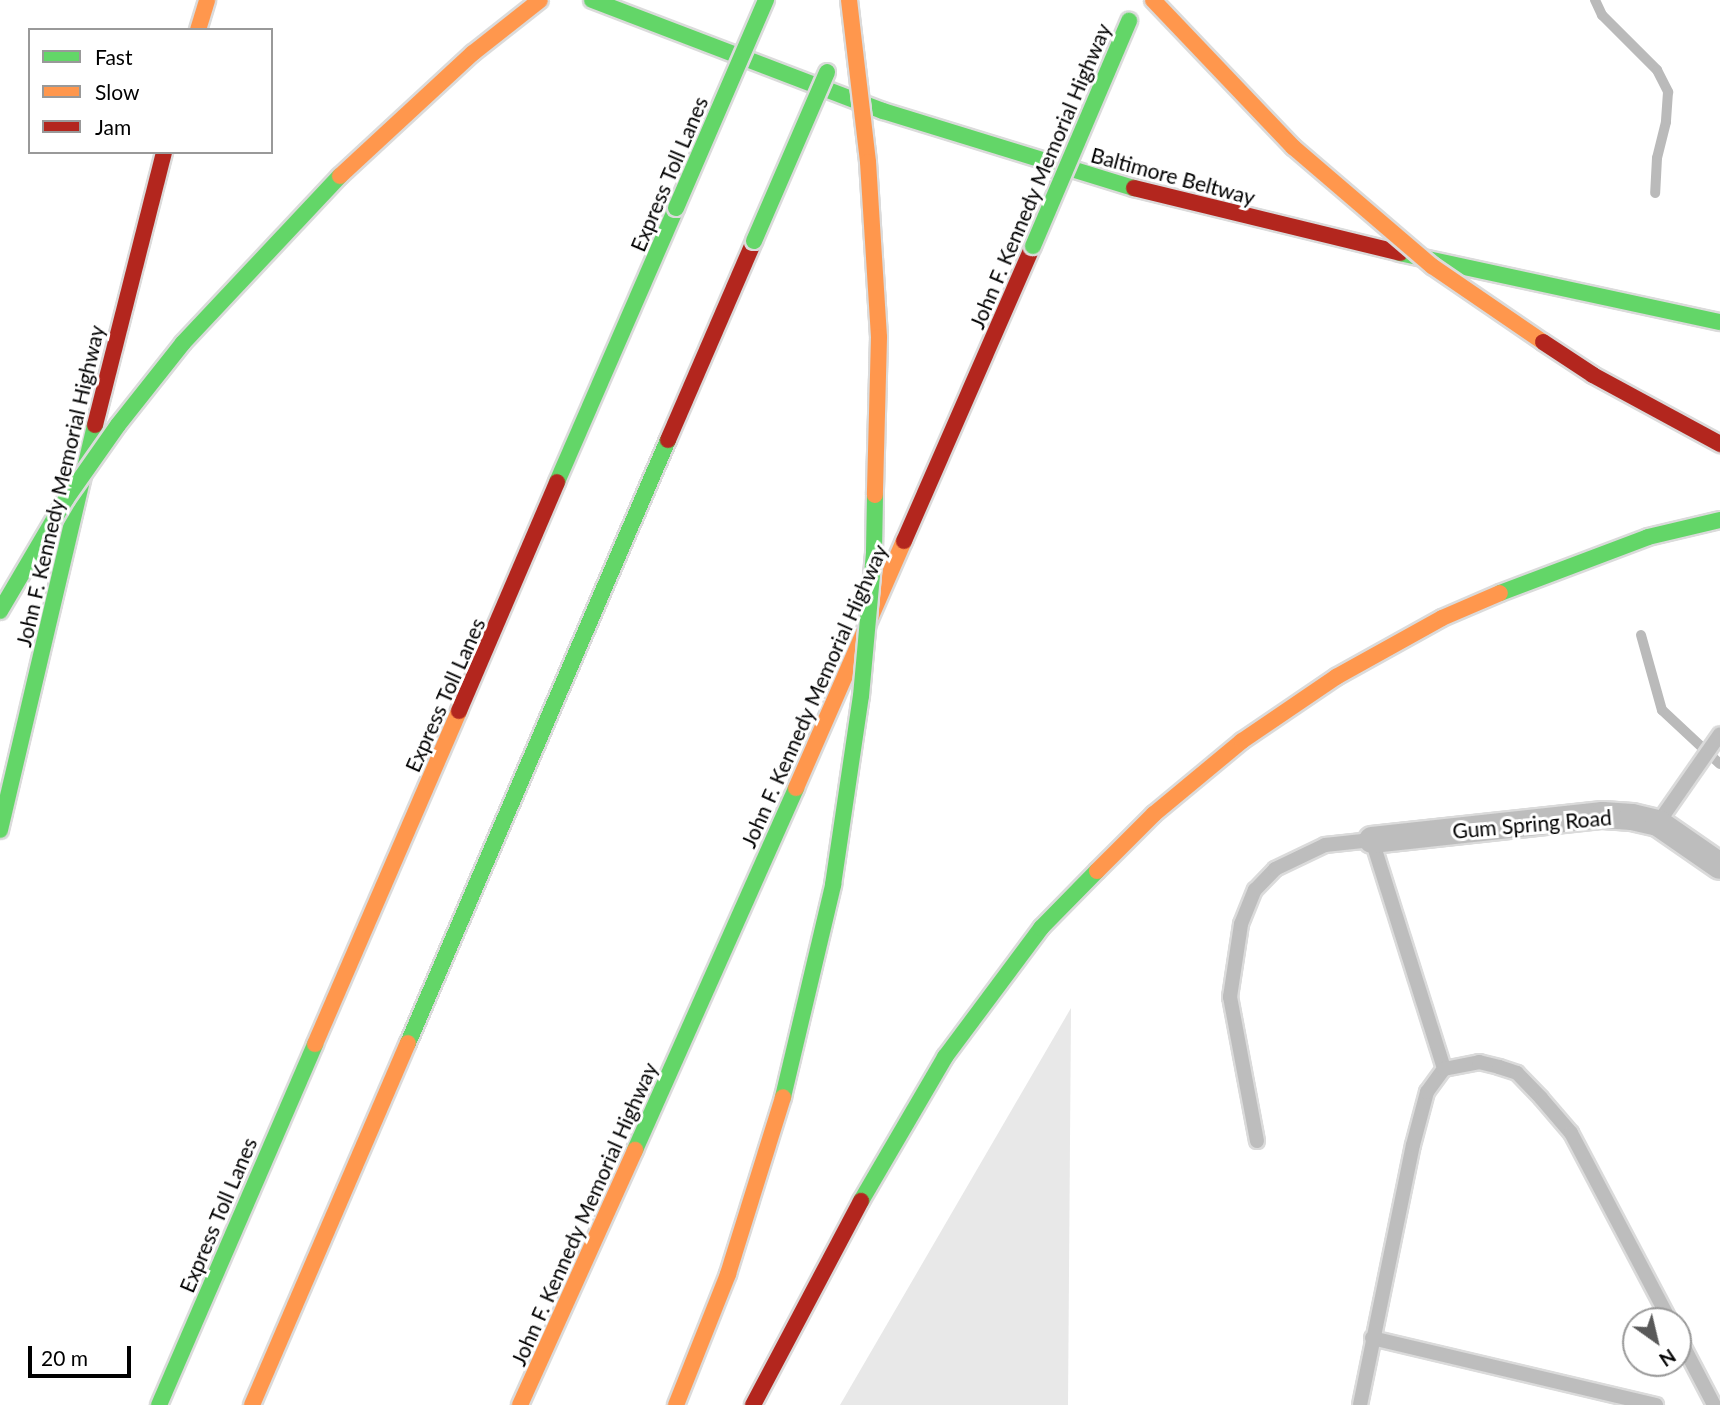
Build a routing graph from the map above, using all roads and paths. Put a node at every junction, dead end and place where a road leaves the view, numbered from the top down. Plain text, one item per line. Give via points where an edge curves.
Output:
1 (207, 0) edge
2 (540, 0) edge
3 (592, 0) edge
4 (766, 0) edge
5 (849, 0) edge
6 (858, 0) edge
7 (1153, 0) edge
8 (1133, 10) dead end
9 (199, 28) edge
10 (163, 154) edge
11 (1720, 322) edge
12 (1720, 443) edge
13 (1720, 520) edge
14 (0, 611) edge
15 (1717, 739) edge
16 (1658, 824) junction
17 (0, 830) edge
18 (1372, 840) junction
19 (1720, 866) edge
20 (1444, 1069) junction
21 (1257, 1141) dead end
22 (1663, 1307) edge
23 (1372, 1338) junction
24 (1692, 1363) edge
25 (159, 1405) edge
26 (252, 1405) edge
27 (520, 1405) edge
28 (676, 1405) edge
29 (753, 1405) edge
30 (1360, 1405) edge
31 (1656, 1405) edge
32 (1714, 1405) edge

1 - 9 highway
2 - 14 highway, bridge via 384,133 307,208 183,344 66,499
3 - 11 highway, Baltimore Beltway via 870,107 1119,184 1344,241
4 - 25 highway, Express Toll Lanes, bridge
5 - 28 highway, bridge via 868,162 879,337 874,552 861,696 833,885 788,1082 727,1274
6 - 26 highway, bridge
7 - 12 highway, bridge via 1293,147 1432,266 1593,375
8 - 27 highway, John F. Kennedy Memorial Highway, bridge via 715,973
10 - 17 highway, John F. Kennedy Memorial Highway
13 - 29 highway via 1648,537 1554,570 1442,618 1326,684 1242,741 1154,814 1041,929 945,1057 887,1152
15 - 16 lane
16 - 18 street, Gum Spring Road via 1603,815
16 - 19 street, Gum Spring Road
18 - 20 lane
18 - 21 lane via 1325,845 1275,869 1255,890 1241,925 1230,997
20 - 22 lane via 1479,1062 1499,1067 1517,1073 1541,1098 1571,1133
20 - 23 lane via 1427,1092
23 - 30 lane
23 - 31 lane
24 - 32 lane

